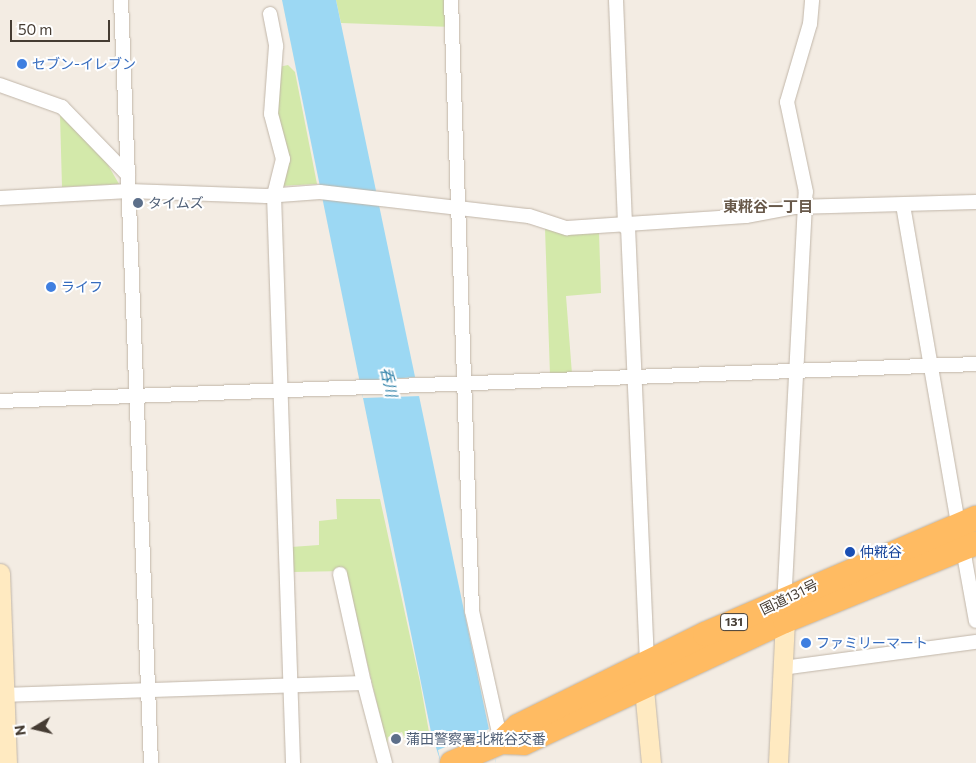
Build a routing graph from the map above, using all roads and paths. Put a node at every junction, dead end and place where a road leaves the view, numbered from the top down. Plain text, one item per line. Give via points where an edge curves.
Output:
1 (121, 0) edge
2 (451, 0) edge
3 (616, 0) edge
4 (812, 0) edge
5 (270, 14) dead end
6 (0, 86) edge
7 (128, 175) junction
8 (129, 191) junction
9 (274, 195) junction
10 (0, 198) edge
11 (976, 202) edge
12 (903, 205) junction
13 (457, 207) junction
14 (805, 208) junction
15 (626, 227) junction
16 (976, 364) edge
17 (931, 366) junction
18 (796, 373) junction
19 (635, 378) junction
20 (464, 385) junction
21 (280, 390) junction
22 (136, 396) junction
23 (0, 401) edge
24 (967, 522) edge
25 (969, 546) edge
26 (0, 573) edge
27 (340, 574) dead end
28 (784, 610) junction
29 (976, 621) edge
30 (976, 642) edge
31 (647, 662) junction
32 (783, 668) junction
33 (364, 683) junction
34 (291, 685) junction
35 (644, 689) junction
36 (148, 690) junction
37 (2, 695) edge
38 (497, 744) junction
39 (7, 763) edge
40 (151, 763) edge
41 (293, 763) edge
42 (385, 763) edge
43 (452, 763) edge
44 (651, 763) edge
45 (778, 763) edge

1 - 7 street
2 - 13 street
3 - 15 street
4 - 14 street via 810,24 787,102 806,192
5 - 9 street via 276,46 271,114 283,158
6 - 7 street via 62,107 91,132
7 - 8 street
8 - 9 street
8 - 10 street
8 - 22 street
9 - 13 street via 320,192
9 - 21 street
11 - 12 street
12 - 14 street
12 - 17 street
13 - 15 street via 529,216 567,228
13 - 20 street
14 - 15 street
14 - 18 street
15 - 19 street
16 - 17 street
17 - 18 street
17 - 24 street
18 - 19 street
18 - 28 street
19 - 20 street
19 - 31 street
20 - 21 street
20 - 38 street via 472,611
21 - 22 street
21 - 34 street
22 - 23 street
22 - 36 street
24 - 28 highway, 国道131号 / 131
25 - 28 highway, 国道131号 / 131
25 - 29 street
26 - 37 street
27 - 33 street
28 - 31 highway, 国道131号 / 131
28 - 32 street
28 - 35 highway, 国道131号 / 131
30 - 32 street
31 - 38 highway, 国道131号 / 131 via 518,726
32 - 45 street
33 - 34 street
33 - 42 street
34 - 36 street
34 - 41 street
35 - 38 highway, 国道131号 / 131 via 524,743
35 - 44 street
36 - 37 street
36 - 40 street
37 - 39 street
38 - 43 highway, 国道131号 / 131

